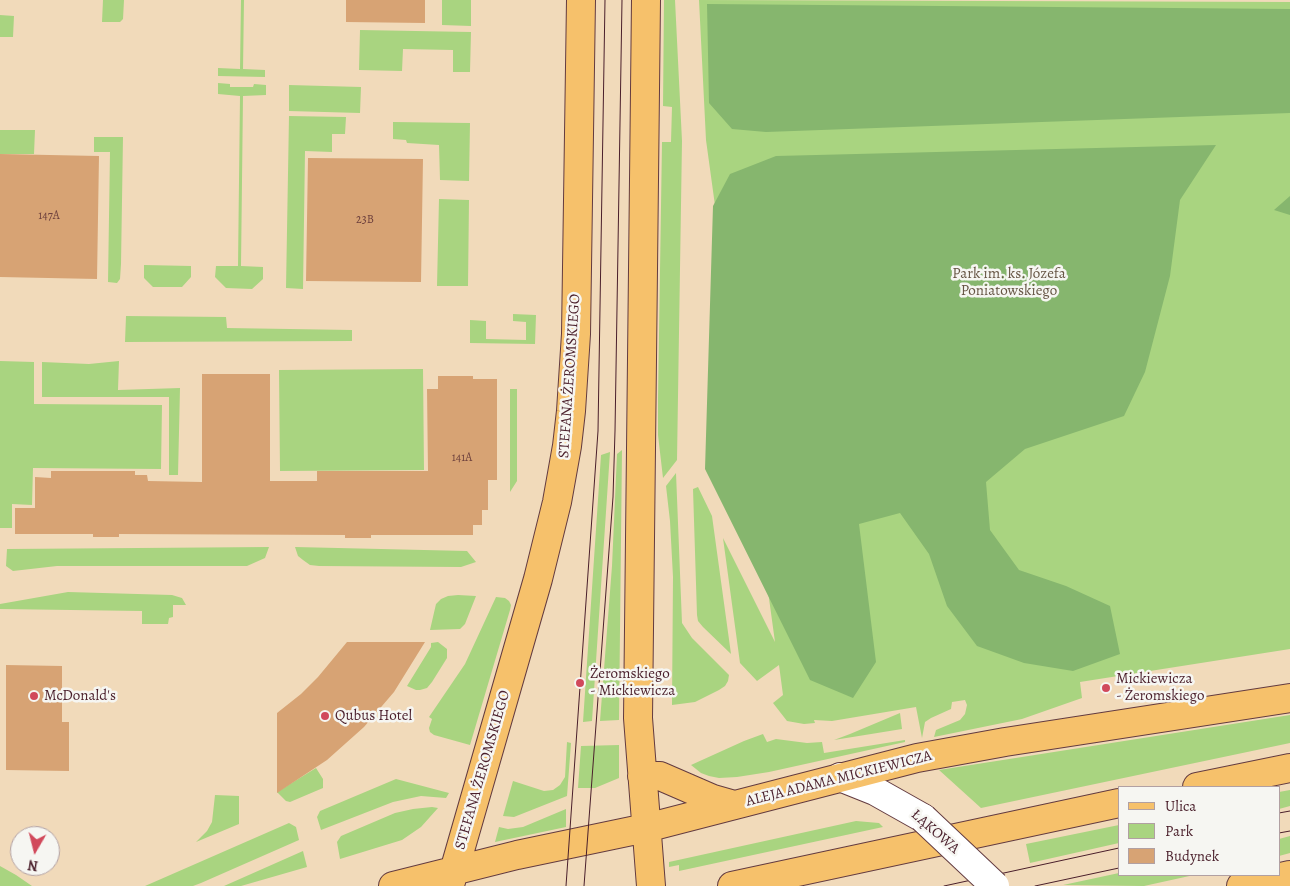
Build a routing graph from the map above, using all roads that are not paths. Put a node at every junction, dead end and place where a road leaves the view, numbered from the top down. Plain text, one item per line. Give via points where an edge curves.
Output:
1 (581, 0) edge
2 (646, 0) edge
3 (1290, 698) edge
4 (1290, 768) edge
5 (642, 776) junction
6 (840, 777) junction
7 (1202, 786) edge
8 (1118, 803) edge
9 (734, 805) junction
10 (646, 828) junction
11 (1290, 875) edge
12 (451, 879) edge
13 (651, 879) edge
14 (393, 886) edge
15 (732, 886) edge
16 (995, 886) edge
17 (1241, 886) edge

1 - 12 main road, STEFANA ŻEROMSKIEGO via 576,334 567,446 538,579
2 - 5 main road via 638,718
3 - 6 main road, ALEJA ADAMA MICKIEWICZA via 951,751
4 - 7 main road
5 - 9 main road via 660,776
5 - 10 main road
6 - 9 main road, ALEJA ADAMA MICKIEWICZA
6 - 16 street, ŁĄKOWA, bridge via 875,791 923,818
8 - 15 main road
9 - 10 main road, ALEJA ADAMA MICKIEWICZA
10 - 12 main road, ALEJA ADAMA MICKIEWICZA via 517,855
10 - 13 main road
11 - 17 main road
12 - 14 main road, ALEJA ADAMA MICKIEWICZA

